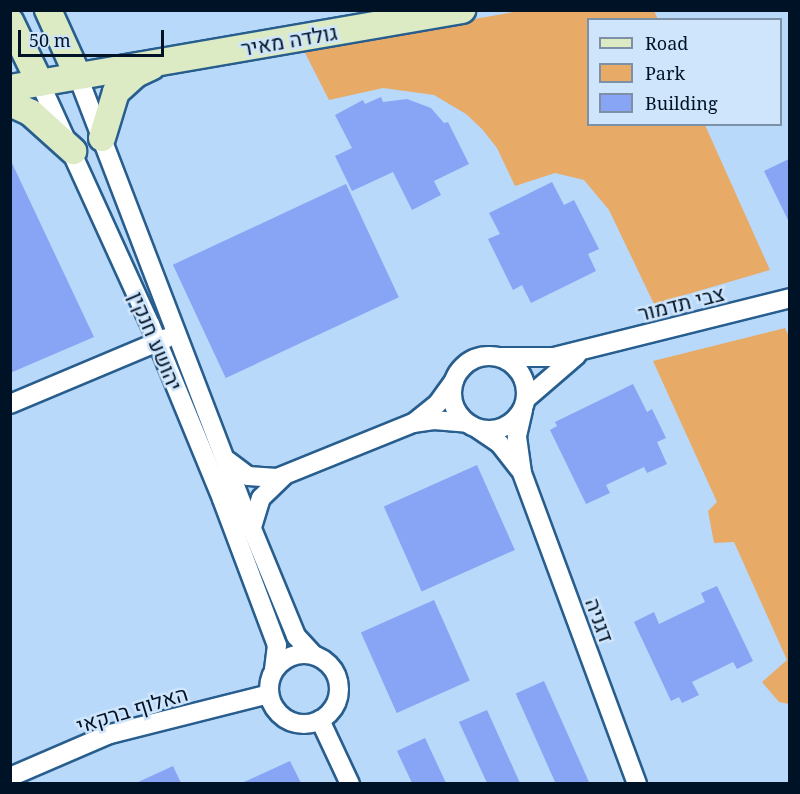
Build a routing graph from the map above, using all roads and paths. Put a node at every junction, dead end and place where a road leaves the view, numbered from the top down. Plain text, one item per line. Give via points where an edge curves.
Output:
1 (462, 10) edge
2 (52, 11) edge
3 (10, 21) edge
4 (179, 58) junction
5 (77, 74) junction
6 (40, 83) junction
7 (10, 88) edge
8 (10, 103) edge
9 (102, 138) junction
10 (73, 152) junction
11 (789, 298) edge
12 (157, 340) junction
13 (183, 347) junction
14 (583, 351) junction
15 (501, 357) junction
16 (454, 381) junction
17 (10, 404) edge
18 (524, 404) junction
19 (413, 423) junction
20 (472, 426) junction
21 (226, 458) junction
22 (522, 473) junction
23 (285, 475) junction
24 (252, 529) junction
25 (313, 654) junction
26 (274, 670) junction
27 (269, 694) junction
28 (320, 720) junction
29 (10, 777) edge
30 (350, 783) edge
31 (637, 783) edge

1 - 4 main road, גולדה מאיר
2 - 3 main road
2 - 5 main road
3 - 6 main road, יהושע חנקין
4 - 5 main road, גולדה מאיר
4 - 9 main road via 125,81 110,102
5 - 6 main road, גולדה מאיר
5 - 9 street, יהושע חנקין
6 - 7 main road, גולדה מאיר
6 - 10 street, יהושע חנקין
8 - 10 main road via 31,113
9 - 13 street, יהושע חנקין
10 - 12 street, יהושע חנקין
11 - 14 street, צבי תדמור
12 - 13 street via 173,338
12 - 17 street
12 - 26 street, יהושע חנקין via 277,645
13 - 21 street, יהושע חנקין
14 - 15 street, צבי תדמור via 539,359
14 - 18 street, צבי תדמור
15 - 16 street via 472,360
15 - 18 street via 519,371 525,382
16 - 19 street via 434,407
16 - 20 street via 453,404
18 - 20 street via 500,429
18 - 22 street, דגניה via 517,437
19 - 20 street via 440,420
19 - 23 street
20 - 22 street, דגניה via 499,442
21 - 23 street via 248,476 269,479
21 - 24 street, יהושע חנקין
22 - 31 street, דגניה
23 - 24 street via 261,498
24 - 25 street, יהושע חנקין via 296,636
25 - 26 street via 291,657
25 - 28 street via 333,668 340,690 330,713
26 - 27 street
27 - 28 street via 281,716 291,722
27 - 29 street, האלוף ברקאי via 110,734
28 - 30 street

